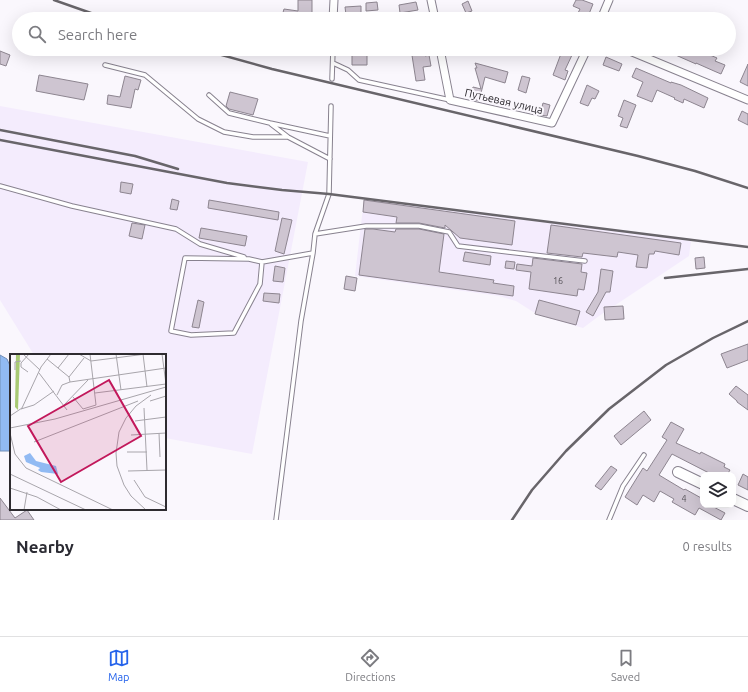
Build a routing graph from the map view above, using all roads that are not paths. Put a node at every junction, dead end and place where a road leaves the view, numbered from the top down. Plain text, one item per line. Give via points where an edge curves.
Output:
1 (334, 0) edge
2 (431, 0) edge
3 (609, 0) edge
4 (334, 12) edge
5 (434, 12) edge
6 (604, 12) edge
7 (332, 56) edge
8 (441, 56) edge
9 (584, 56) edge
10 (642, 56) edge
11 (332, 63) junction
12 (105, 65) dead end
13 (332, 79) dead end
14 (209, 95) dead end
15 (450, 100) junction
16 (748, 100) edge
17 (331, 106) dead end
18 (270, 123) junction
19 (330, 136) junction
20 (288, 137) junction
21 (330, 159) junction
22 (0, 186) edge
23 (315, 234) junction
24 (313, 253) junction
25 (249, 259) junction
26 (585, 261) dead end
27 (262, 262) junction
28 (644, 455) dead end
29 (678, 472) dead end
30 (700, 483) edge
31 (736, 500) edge
32 (748, 506) edge
33 (276, 520) edge
34 (608, 520) edge

1 - 4 street
2 - 5 street
3 - 6 street
7 - 11 lane
8 - 15 street
9 - 15 street, Путьевая улица via 552,123
10 - 16 street
11 - 13 lane
11 - 15 lane via 348,70 359,80
12 - 20 lane via 145,75 198,119 224,132 253,137
14 - 18 lane via 229,113
17 - 19 lane
18 - 19 lane
18 - 20 lane
19 - 21 lane
20 - 21 lane
21 - 23 lane via 329,194
22 - 25 lane via 176,230 200,244
23 - 24 lane
23 - 26 lane via 366,226 419,226 449,232 458,246
24 - 27 lane
24 - 33 lane via 301,321
25 - 27 lane
25 - 27 lane via 184,258 171,331 191,335 234,333 260,284
28 - 34 lane via 623,486
29 - 30 street
31 - 32 street

